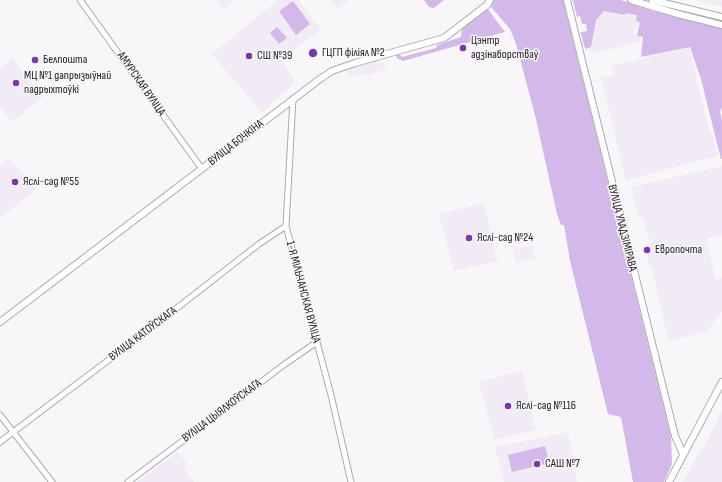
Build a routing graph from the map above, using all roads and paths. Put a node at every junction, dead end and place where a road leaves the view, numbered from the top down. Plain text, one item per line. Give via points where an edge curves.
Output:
1 (80, 0) edge
2 (490, 0) edge
3 (567, 0) edge
4 (631, 0) edge
5 (652, 0) edge
6 (722, 18) edge
7 (722, 25) edge
8 (293, 98) junction
9 (202, 169) junction
10 (286, 226) junction
11 (0, 322) edge
12 (317, 342) junction
13 (722, 382) edge
14 (0, 415) edge
15 (14, 431) junction
16 (0, 442) edge
17 (683, 454) junction
18 (52, 482) edge
19 (128, 482) edge
20 (351, 482) edge
21 (668, 482) edge

1 - 9 street, АМУРСКАЯ ВУЛІЦА
2 - 8 main road, ВУЛІЦА БОЧКІНА via 444,38 342,67
3 - 17 main road, ВУЛІЦА УЛАДЗІМІРАВА via 674,436
4 - 7 main road
5 - 6 main road
8 - 9 main road, ВУЛІЦА БОЧКІНА
8 - 10 street, 1-Я МІЛЬЧАНСКАЯ ВУЛІЦА
9 - 11 main road, ВУЛІЦА БОЧКІНА
10 - 12 street, 1-Я МІЛЬЧАНСКАЯ ВУЛІЦА
10 - 15 street, ВУЛІЦА КАТОЎСКАГА via 253,248
12 - 19 street, ВУЛІЦА ЦЫЯЛКОЎСКАГА
12 - 20 street, 1-Я МІЛЬЧАНСКАЯ ВУЛІЦА
13 - 17 main road
14 - 15 street
15 - 16 street, ВУЛІЦА КАТОЎСКАГА
15 - 18 street
17 - 21 main road

